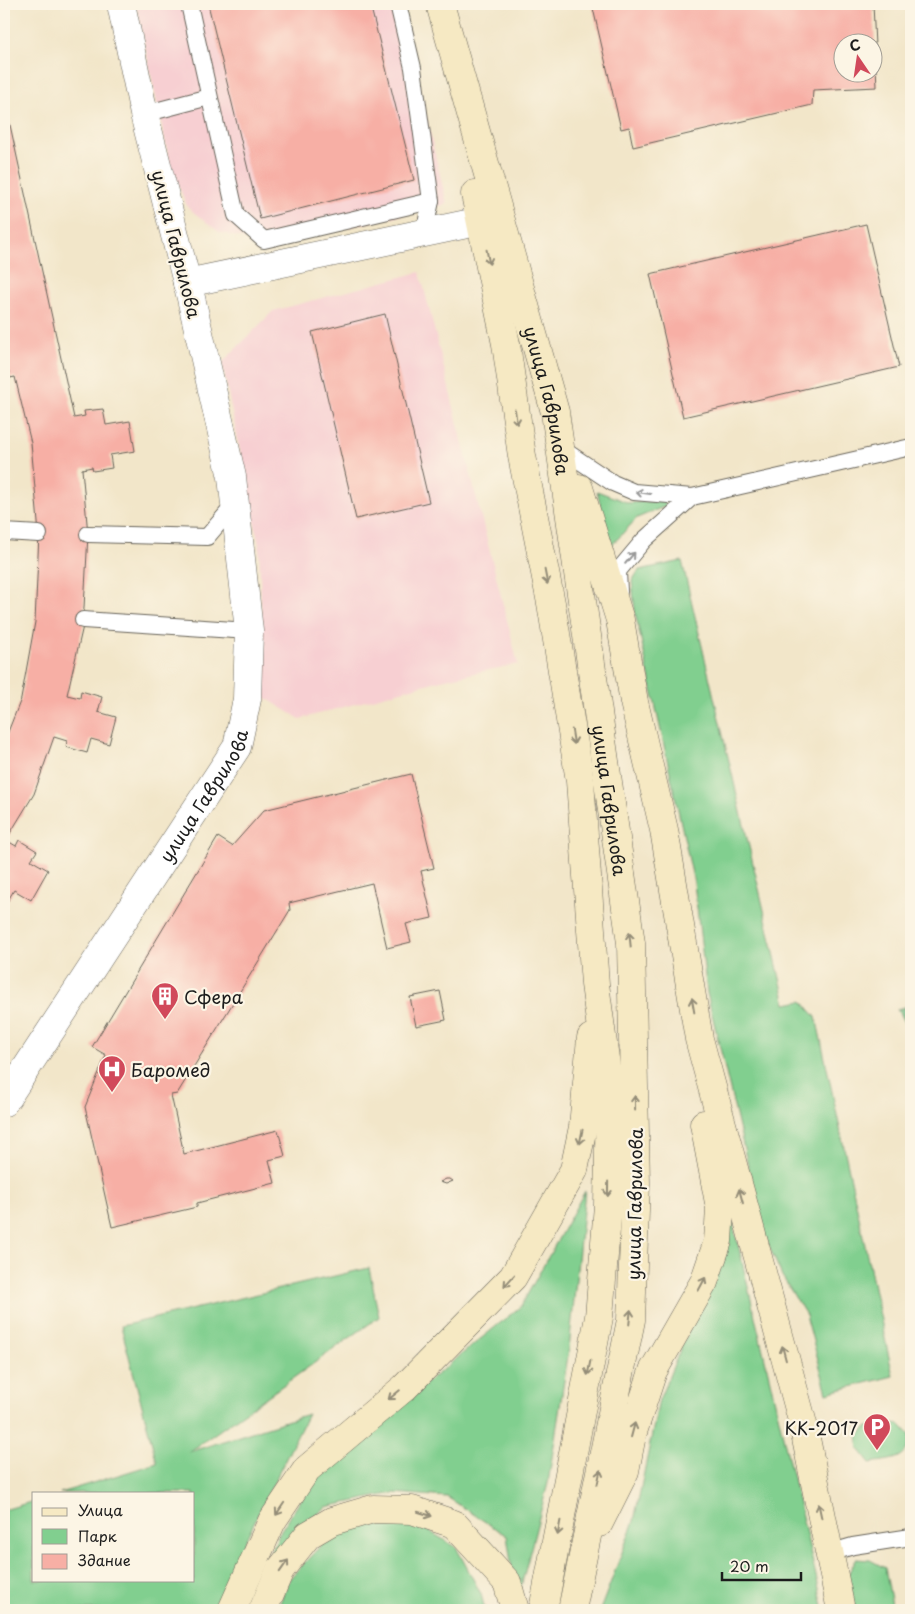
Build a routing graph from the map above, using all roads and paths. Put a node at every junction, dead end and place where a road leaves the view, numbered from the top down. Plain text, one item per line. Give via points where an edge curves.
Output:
1 (120, 4) edge
2 (189, 4) edge
3 (398, 4) edge
4 (439, 4) edge
5 (209, 97) junction
6 (144, 114) junction
7 (431, 200) junction
8 (481, 221) junction
9 (424, 233) junction
10 (187, 283) junction
11 (555, 412) junction
12 (911, 447) edge
13 (568, 453) junction
14 (692, 498) junction
15 (235, 504) junction
16 (4, 532) edge
17 (39, 534) dead end
18 (88, 534) dead end
19 (83, 620) dead end
20 (620, 620) junction
21 (249, 632) junction
22 (595, 984) junction
23 (699, 1039) junction
24 (4, 1102) edge
25 (911, 1537) edge
26 (829, 1553) junction
27 (583, 1556) junction
28 (232, 1610) edge
29 (263, 1610) edge
30 (516, 1610) edge
31 (543, 1610) edge
32 (572, 1610) edge
33 (841, 1610) edge

1 - 6 street, улица Гаврилова
2 - 5 lane
3 - 7 lane via 413,68
4 - 8 main road, улица Гаврилова
4 - 11 main road, улица Гаврилова
5 - 6 lane
5 - 7 lane via 236,215 264,240
6 - 10 street, улица Гаврилова
7 - 9 lane
8 - 9 street
8 -> 22 main road, улица Гаврилова via 506,344 522,456 551,604 580,781
9 - 10 street
10 - 15 street, улица Гаврилова via 216,404
11 - 13 main road
27 -> 11 main road, улица Гаврилова via 631,1320 636,1183 634,1021 631,943
12 - 14 lane
14 -> 13 lane via 634,492 613,483
13 - 20 main road
20 -> 14 lane via 618,572 644,540
15 - 18 lane via 207,537
15 - 21 street, улица Гаврилова
16 - 17 lane
19 - 21 lane
23 -> 20 main road via 664,830 634,702
21 - 24 street, улица Гаврилова via 247,699 237,747
22 -> 28 main road via 583,1127 574,1170 513,1277 404,1386 307,1469 272,1521
22 -> 31 main road, улица Гаврилова via 610,1096 608,1205 599,1317
26 -> 23 main road via 803,1424
27 -> 23 main road via 625,1471 632,1435 653,1371 704,1282 718,1241 720,1208 703,1118
25 - 26 lane
26 - 33 main road
27 - 32 main road, улица Гаврилова
29 -> 30 main road via 280,1570 308,1535 332,1521 373,1509 412,1510 454,1524 506,1582

